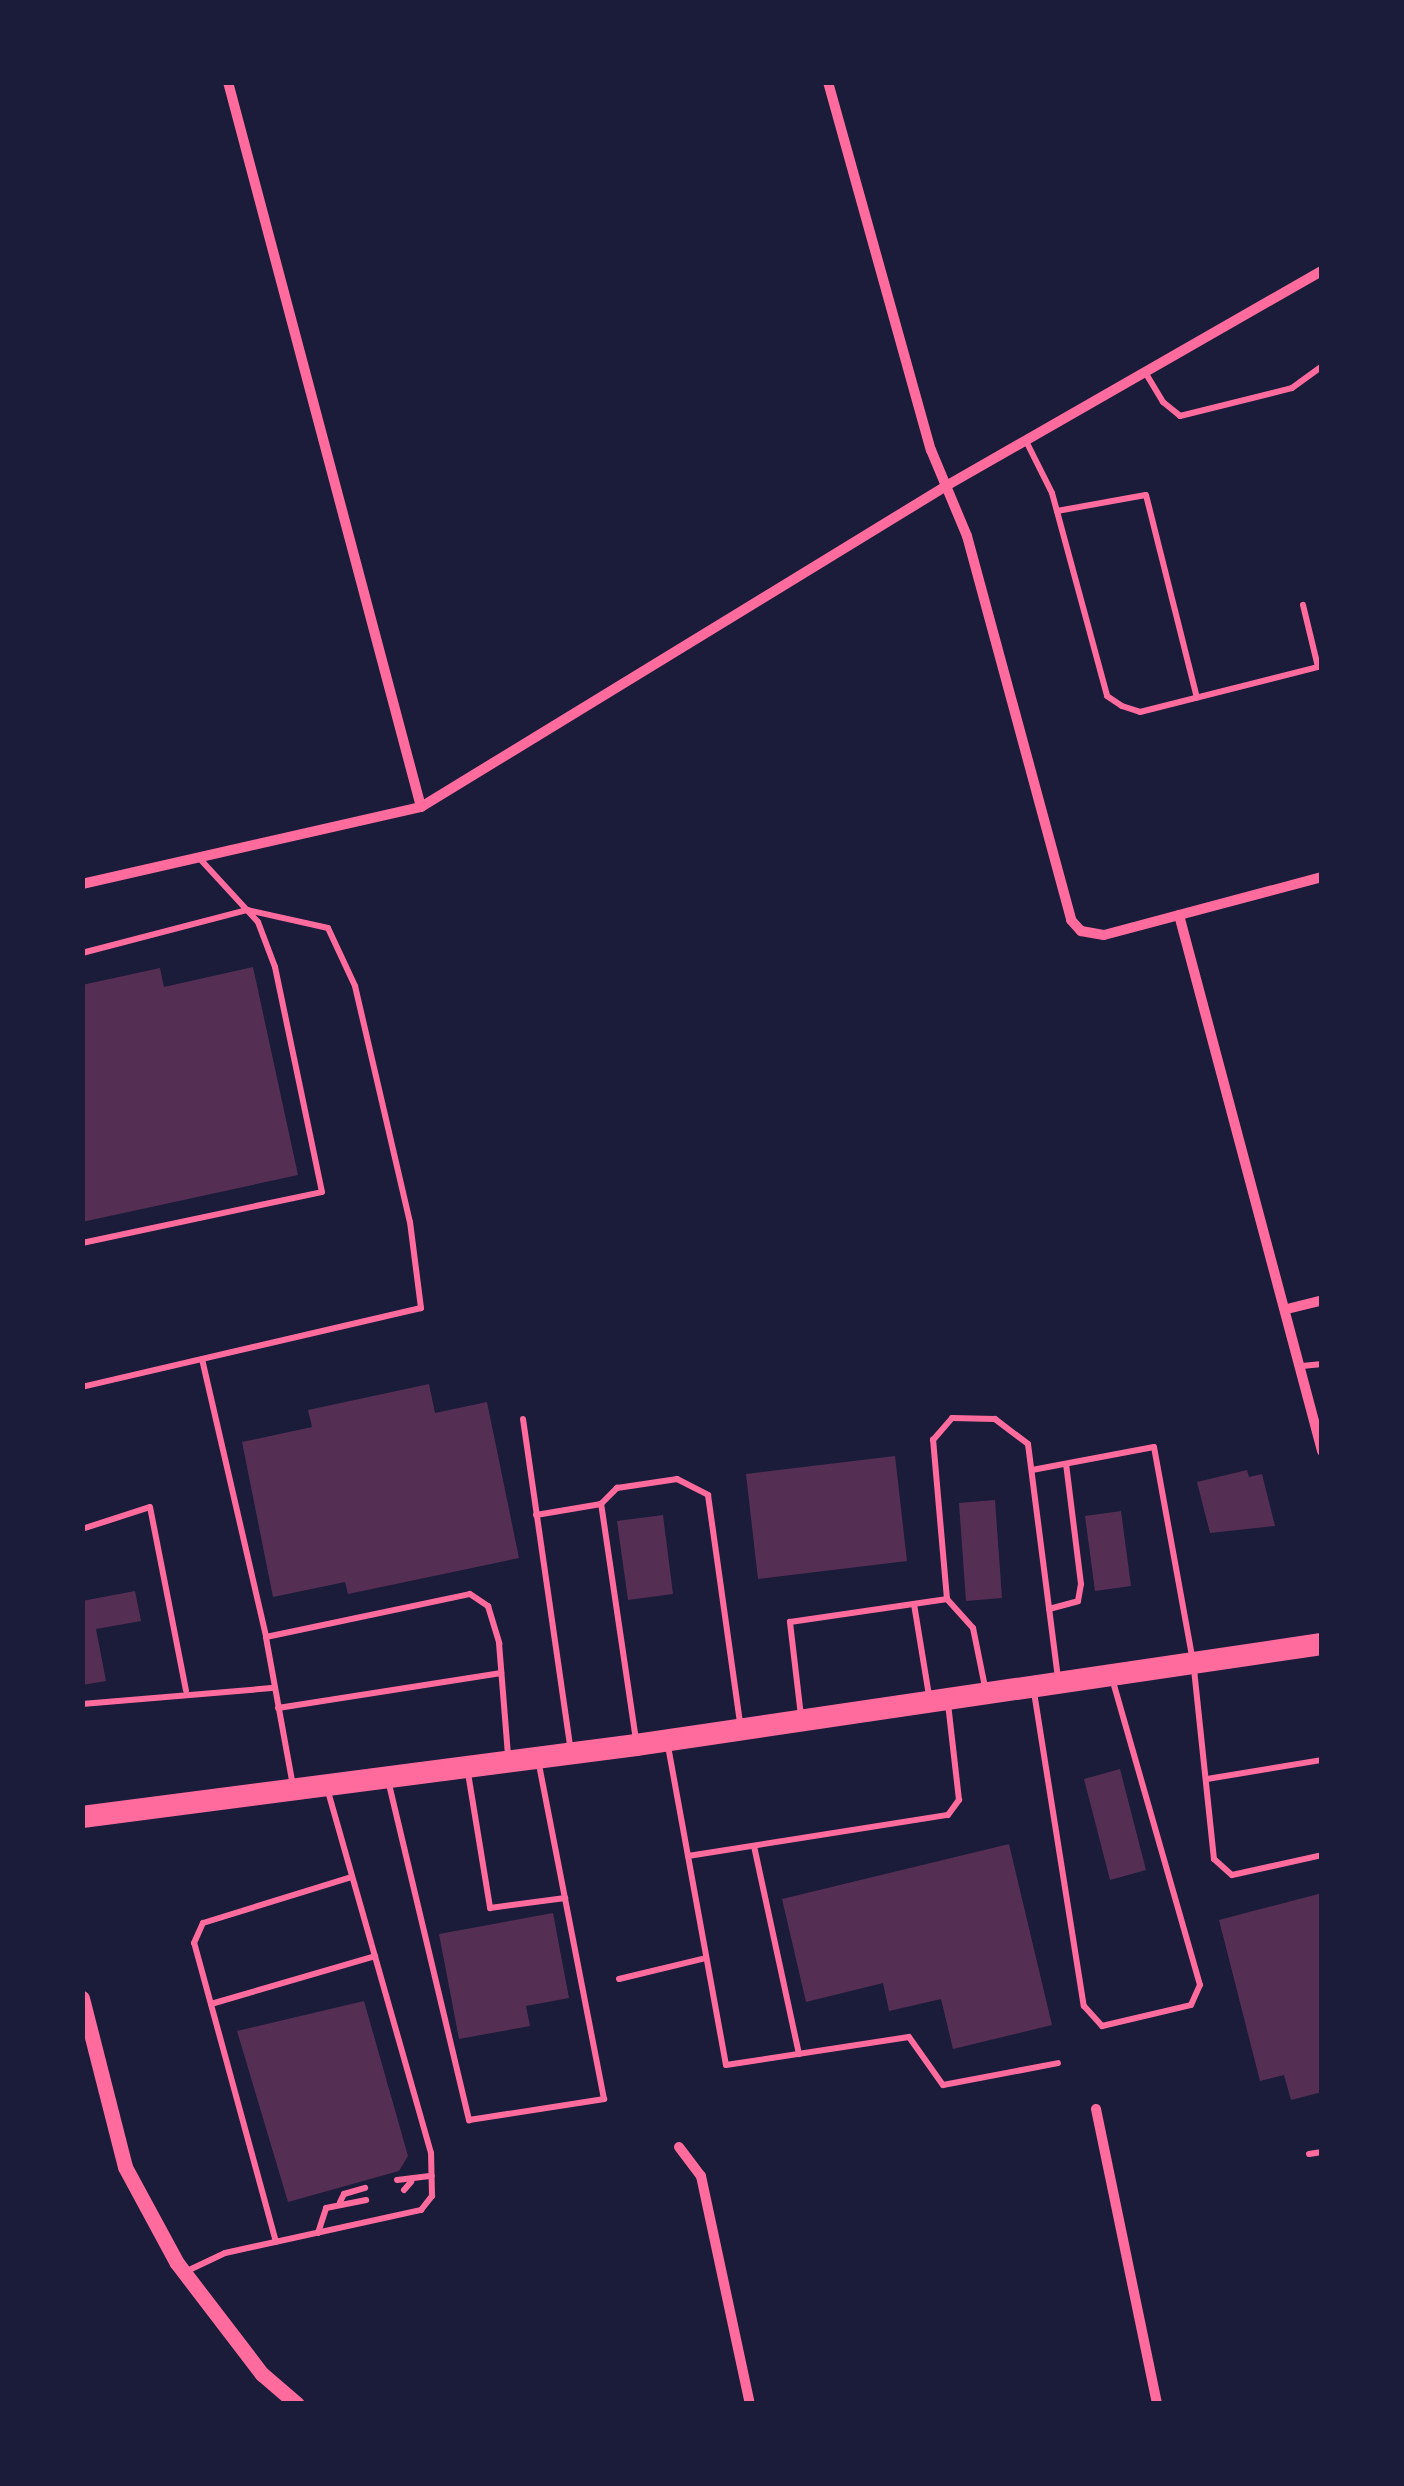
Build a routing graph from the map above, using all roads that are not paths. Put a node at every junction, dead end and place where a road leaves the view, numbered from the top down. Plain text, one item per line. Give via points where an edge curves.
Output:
1 (228, 82) edge
2 (828, 82) edge
3 (1320, 275) edge
4 (1322, 366) edge
5 (1146, 372) junction
6 (1025, 440) junction
7 (946, 486) junction
8 (1057, 511) junction
9 (1303, 605) dead end
10 (1198, 698) junction
11 (421, 807) junction
12 (198, 858) junction
13 (1322, 877) edge
14 (82, 884) edge
15 (248, 910) junction
16 (1179, 915) junction
17 (82, 953) edge
18 (82, 1243) edge
19 (1322, 1300) edge
20 (1286, 1309) junction
21 (202, 1359) junction
22 (1322, 1364) edge
23 (1302, 1366) junction
24 (82, 1387) edge
25 (524, 1420) dead end
26 (1322, 1452) edge
27 (1066, 1464) junction
28 (1032, 1470) junction
29 (601, 1504) junction
30 (82, 1515) edge
31 (536, 1515) junction
32 (84, 1528) edge
33 (948, 1599) junction
34 (914, 1604) junction
35 (1049, 1609) junction
36 (266, 1637) junction
37 (1322, 1644) edge
38 (1194, 1666) junction
39 (501, 1673) junction
40 (1110, 1674) junction
41 (1058, 1682) junction
42 (1033, 1686) junction
43 (274, 1688) junction
44 (186, 1692) junction
45 (986, 1693) junction
46 (939, 1700) junction
47 (82, 1704) edge
48 (278, 1708) junction
49 (802, 1720) junction
50 (741, 1730) junction
51 (667, 1740) junction
52 (636, 1745) junction
53 (572, 1752) junction
54 (538, 1757) junction
55 (1322, 1760) edge
56 (508, 1761) junction
57 (468, 1767) junction
58 (1206, 1778) junction
59 (388, 1779) junction
60 (326, 1788) junction
61 (294, 1792) junction
62 (82, 1816) edge
63 (754, 1846) junction
64 (1322, 1855) edge
65 (688, 1856) junction
66 (352, 1877) junction
67 (565, 1898) junction
68 (375, 1956) junction
69 (706, 1958) junction
70 (619, 1979) dead end
71 (211, 2004) junction
72 (84, 2008) edge
73 (799, 2054) junction
74 (1058, 2063) dead end
75 (1096, 2110) dead end
76 (679, 2147) dead end
77 (1322, 2152) edge
78 (1310, 2154) dead end
79 (432, 2176) junction
80 (397, 2180) dead end
81 (410, 2182) junction
82 (365, 2188) dead end
83 (404, 2190) dead end
84 (366, 2200) dead end
85 (340, 2202) junction
86 (318, 2232) junction
87 (276, 2242) junction
88 (184, 2273) junction
89 (297, 2404) edge
90 (750, 2404) edge
91 (1157, 2404) edge

1 - 11 street
2 - 7 street
3 - 5 street
4 - 5 lane via 1292,388 1180,416
5 - 6 street
6 - 7 street
6 - 8 lane
7 - 11 street
7 - 16 street via 967,536 1071,920 1081,931 1104,934
8 - 10 lane via 1106,696 1140,712
8 - 10 lane via 1146,495
9 - 10 lane via 1318,667
11 - 12 street
12 - 14 street
12 - 15 lane
13 - 16 street
15 - 17 lane
15 - 18 lane via 275,966 322,1192
15 - 21 lane via 328,928 356,986 410,1222 422,1308
16 - 20 street
19 - 20 street
20 - 23 street
21 - 24 lane
21 - 36 lane
22 - 23 lane
23 - 26 street
25 - 31 lane
27 - 28 lane
27 - 35 lane via 1081,1584 1078,1601
27 - 38 lane via 1154,1447
28 - 33 lane via 1028,1444 995,1419 952,1418 933,1440
28 - 35 lane
29 - 31 lane
29 - 50 lane via 617,1488 678,1478 708,1495
29 - 52 lane
30 - 32 lane
31 - 53 lane
32 - 44 lane via 150,1507
33 - 34 lane
33 - 45 lane via 973,1628
34 - 46 lane
34 - 49 lane via 790,1622
35 - 41 lane
36 - 39 lane via 470,1594 488,1606
36 - 43 lane
37 - 38 highway
38 - 40 highway
38 - 58 lane
39 - 48 lane
39 - 56 lane
40 - 41 highway
40 - 42 lane via 1200,1985 1191,2005 1102,2026 1084,2006
41 - 42 highway
42 - 45 highway
43 - 44 lane
43 - 48 lane
44 - 47 lane
45 - 46 highway
46 - 49 highway
46 - 63 lane via 959,1800 948,1815
48 - 61 lane
49 - 50 highway
50 - 51 highway
51 - 52 highway
51 - 65 lane
52 - 53 highway
53 - 54 highway
54 - 56 highway
54 - 67 lane
55 - 58 lane
56 - 57 highway
57 - 59 highway
57 - 67 lane via 490,1908
58 - 64 lane via 1214,1859 1232,1875
59 - 60 highway
59 - 67 lane via 469,2120 604,2099
60 - 61 highway
60 - 66 lane
61 - 62 highway
63 - 65 lane
63 - 73 lane
65 - 69 lane
66 - 68 lane
66 - 71 lane via 203,1923 194,1943
68 - 71 lane
68 - 79 lane via 431,2152
69 - 70 lane
69 - 73 lane via 726,2065
71 - 87 lane
72 - 88 street via 125,2167
73 - 74 lane via 909,2038 944,2084
75 - 91 street
76 - 90 street via 701,2176
77 - 78 lane
79 - 81 lane
79 - 86 lane via 432,2196 421,2210
80 - 81 lane
81 - 83 lane
82 - 85 lane via 344,2194
84 - 85 lane
85 - 86 lane via 326,2208
86 - 87 lane
87 - 88 lane via 225,2253
88 - 89 street via 262,2374

